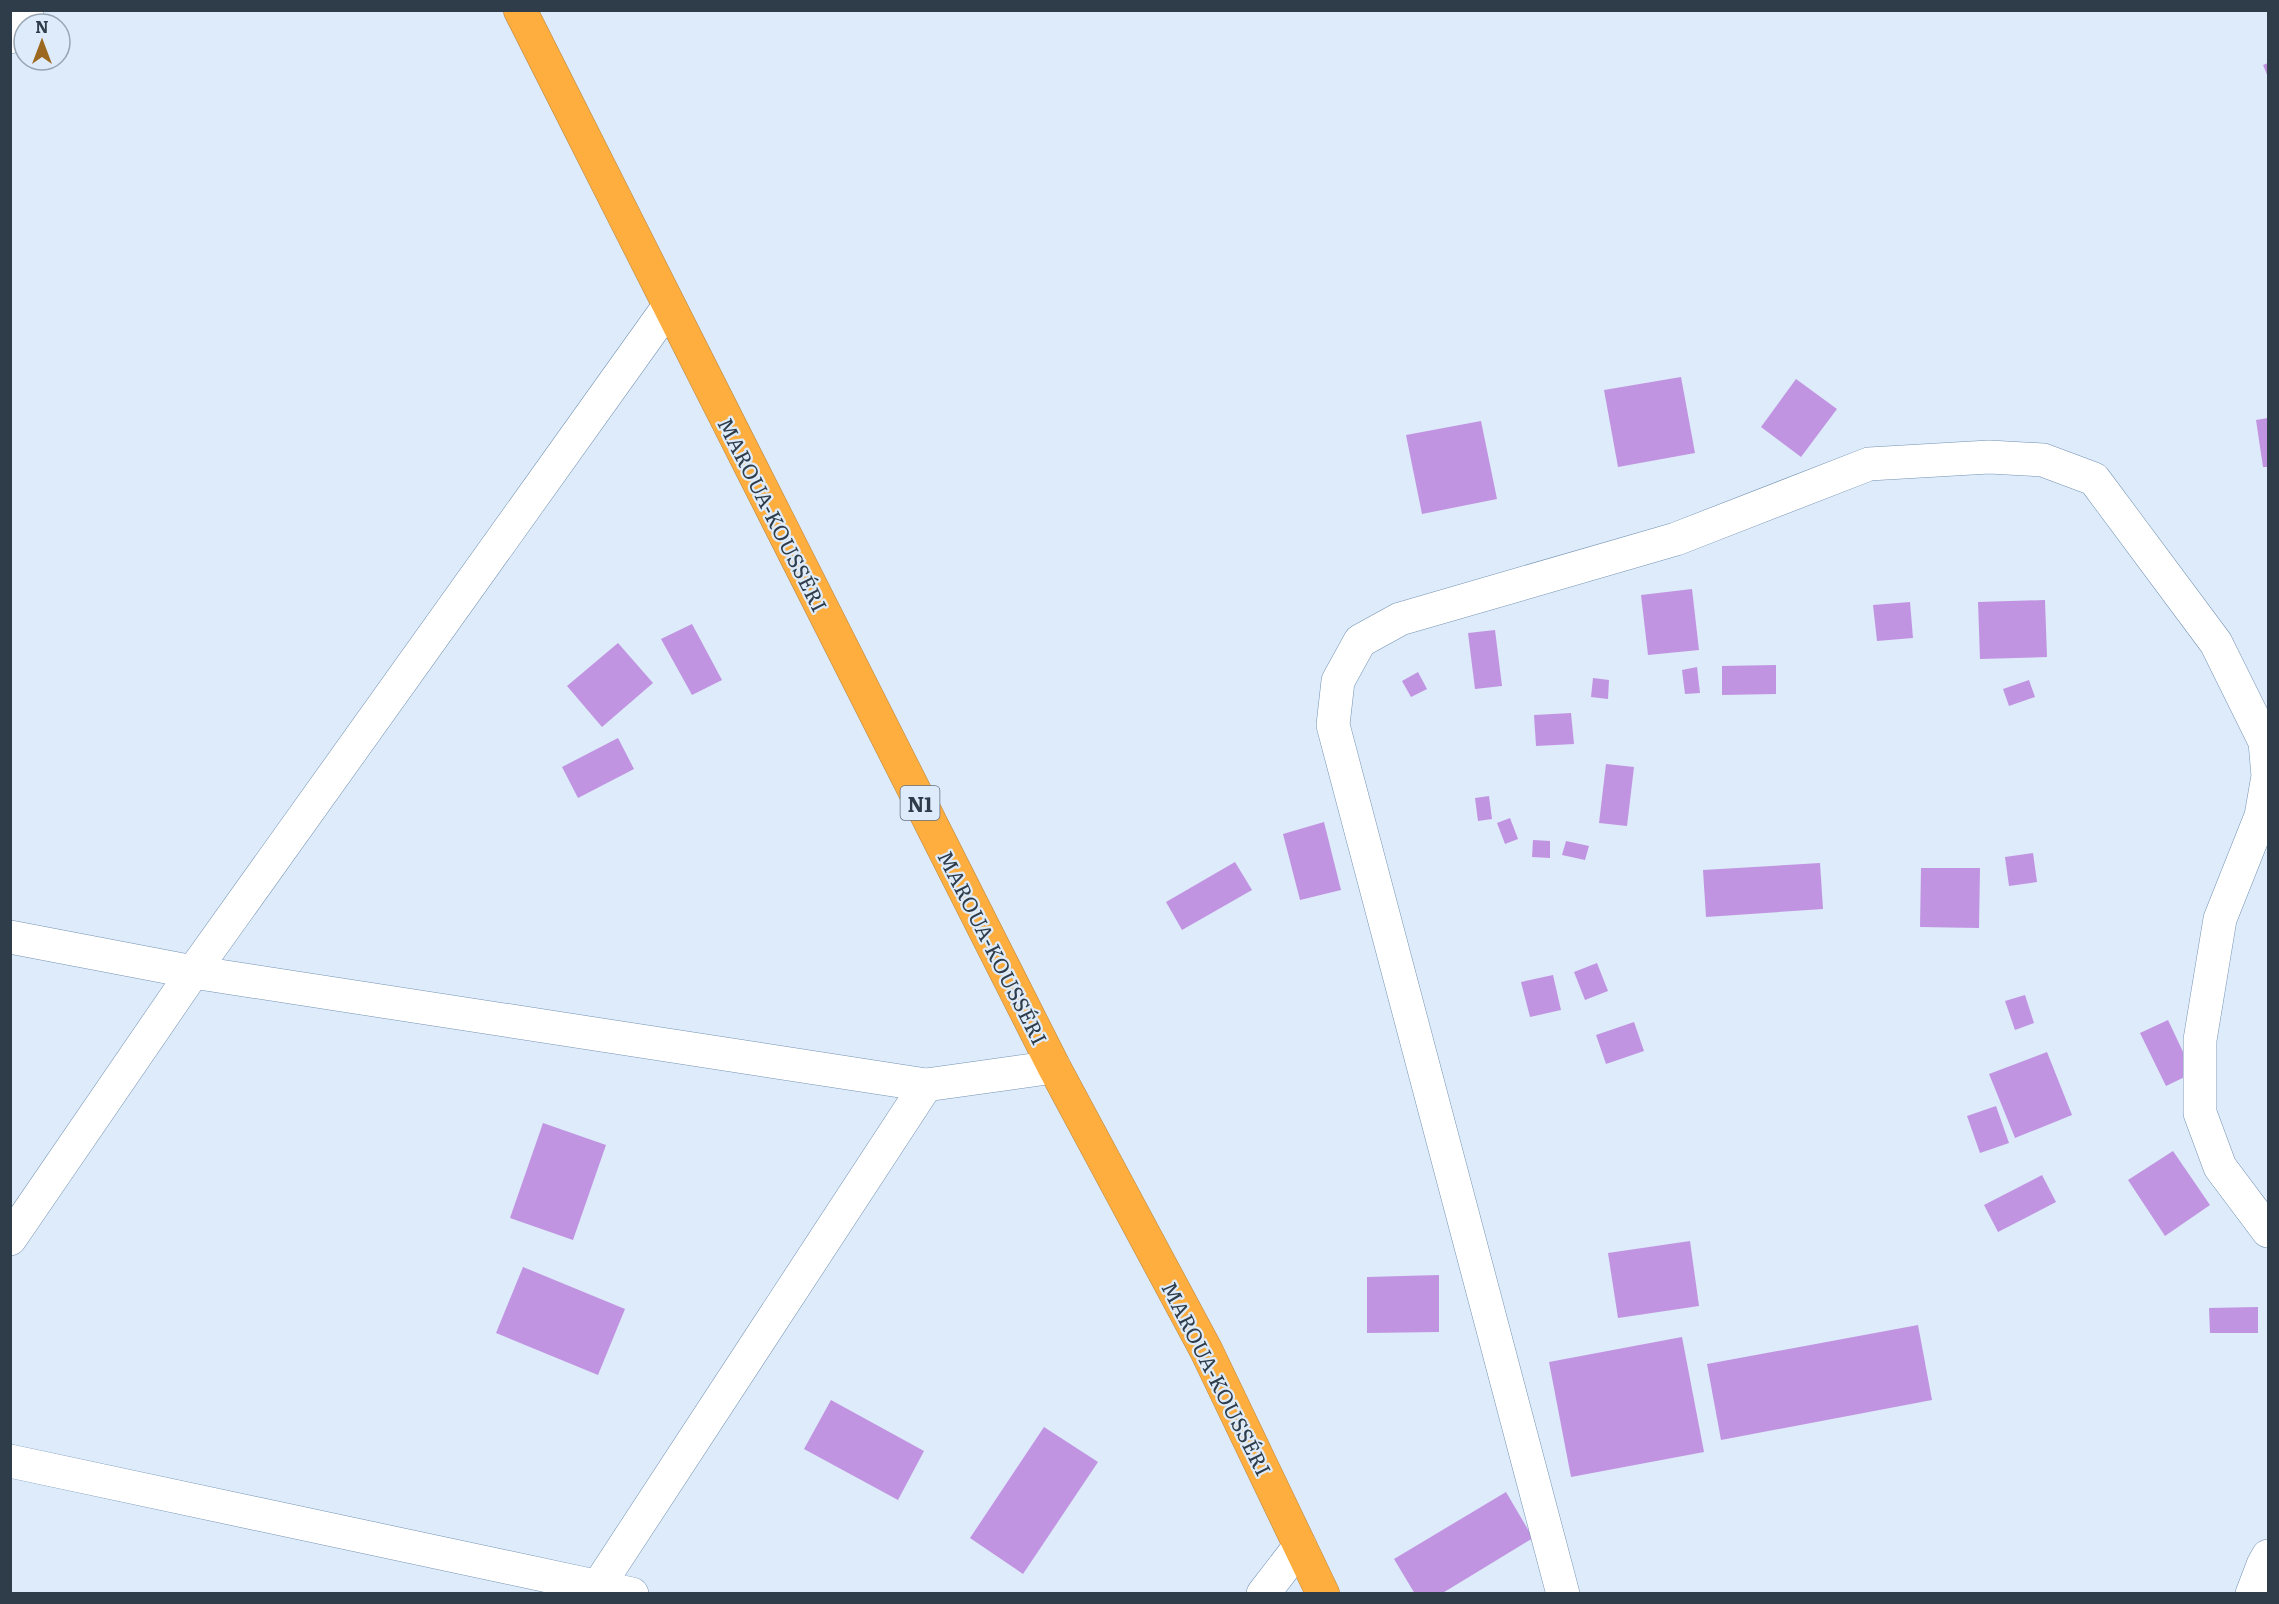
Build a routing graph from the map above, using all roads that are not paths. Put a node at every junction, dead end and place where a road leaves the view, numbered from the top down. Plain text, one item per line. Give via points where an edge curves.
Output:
1 (27, 10) edge
2 (520, 10) edge
3 (10, 37) edge
4 (669, 306) junction
5 (10, 937) edge
6 (193, 972) junction
7 (1054, 1066) junction
8 (926, 1085) junction
9 (2268, 1231) edge
10 (10, 1239) edge
11 (10, 1461) edge
12 (1300, 1545) junction
13 (2268, 1556) edge
14 (595, 1590) edge
15 (632, 1593) edge
16 (1263, 1593) edge
17 (1323, 1593) edge
18 (1563, 1593) edge
19 (2252, 1593) edge

1 - 3 street
2 - 4 highway, MAROUA-KOUSSÉRI / N1
4 - 6 street
4 - 7 highway, MAROUA-KOUSSÉRI / N1
5 - 6 street
6 - 8 street
6 - 10 street
7 - 8 street
7 - 12 highway, MAROUA-KOUSSÉRI / N1 via 1206,1350
8 - 14 street
9 - 18 street via 2220,1167 2200,1113 2200,1040 2220,919 2260,816 2268,776 2265,742 2216,643 2094,479 2032,459 1989,457 1869,464 1676,539 1400,619 1360,641 1338,681 1333,725
11 - 14 street
12 - 16 street
12 - 17 highway, MAROUA-KOUSSÉRI / N1
13 - 19 street
14 - 15 street

